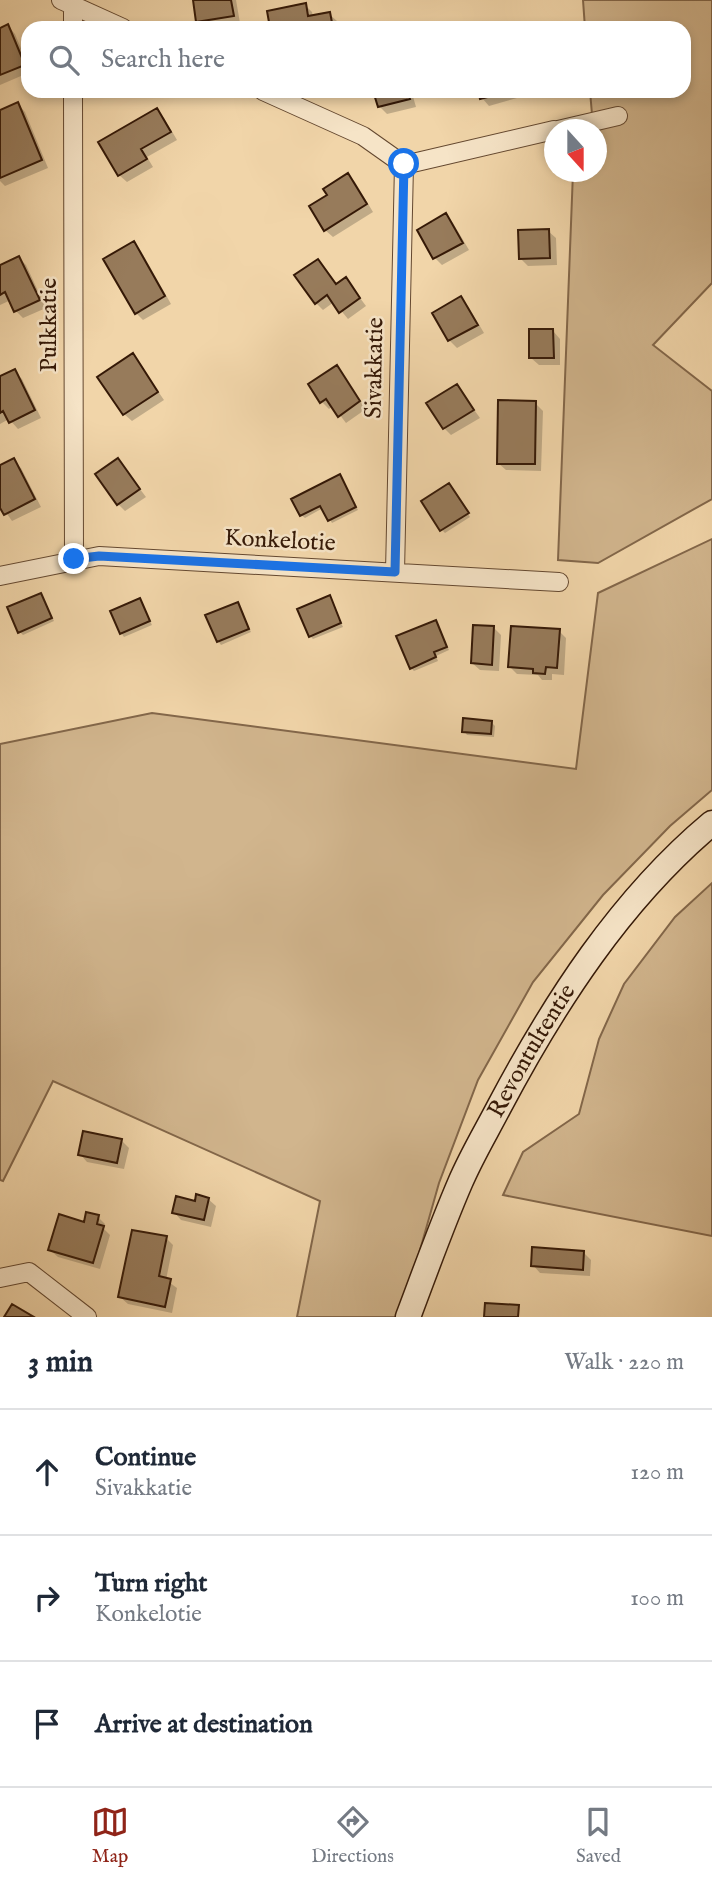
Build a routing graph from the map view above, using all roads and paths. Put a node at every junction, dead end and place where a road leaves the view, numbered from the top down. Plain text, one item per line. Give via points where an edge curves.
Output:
1 (67, 3) edge
2 (71, 21) edge
3 (107, 21) edge
4 (73, 98) edge
5 (279, 98) edge
6 (618, 116) dead end
7 (605, 119) edge
8 (544, 133) edge
9 (404, 164) junction
10 (74, 559) junction
11 (395, 572) junction
12 (0, 576) edge
13 (559, 582) dead end
14 (712, 823) edge
15 (0, 1278) edge
16 (87, 1317) edge
17 (408, 1317) edge

1 - 2 street
1 - 3 street
4 - 10 street, Pulkkatie
5 - 9 street via 363,136
6 - 7 street
8 - 9 street
9 - 11 street, Sivakkatie
10 - 11 street, Konkelotie via 99,556
10 - 12 street, Konkelotie
11 - 13 street, Konkelotie
14 - 17 street, Revontultentie via 680,850 623,914 528,1052 461,1180
15 - 16 street via 29,1272

